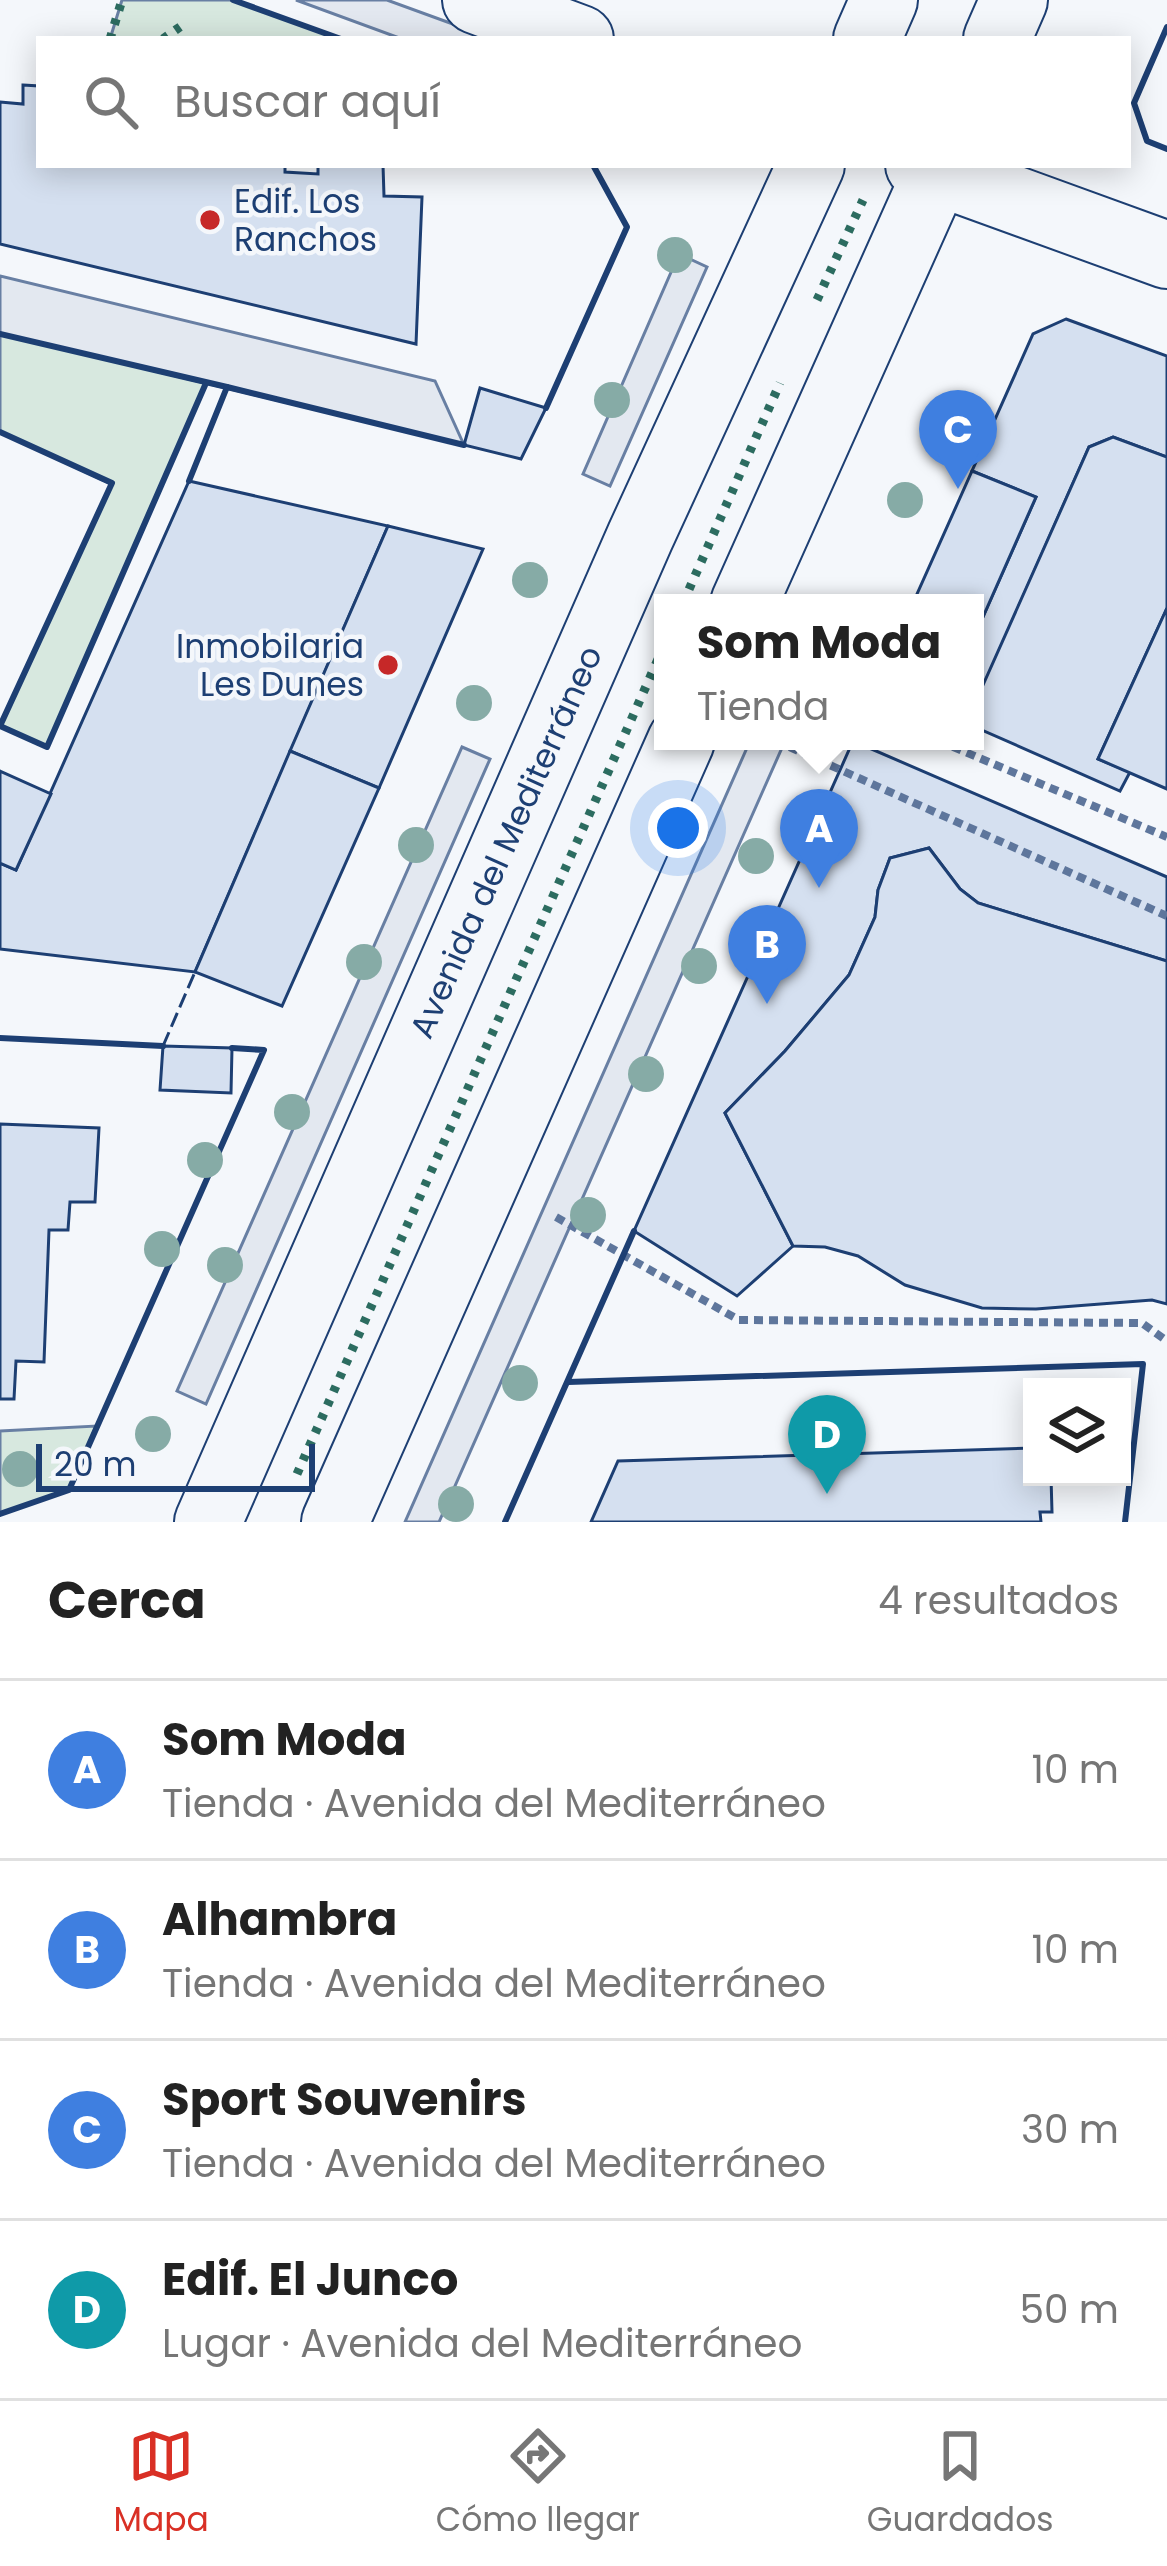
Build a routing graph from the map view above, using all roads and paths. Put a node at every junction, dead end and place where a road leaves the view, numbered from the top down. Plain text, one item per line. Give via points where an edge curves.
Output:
1 (476, 0) edge
2 (884, 0) edge
3 (1014, 0) edge
4 (572, 36) edge
5 (868, 36) edge
6 (998, 36) edge
7 (810, 168) edge
8 (932, 168) edge
9 (935, 168) edge
10 (1167, 255) edge
11 (748, 594) edge
12 (677, 750) edge
13 (796, 750) edge
14 (960, 750) edge
15 (1167, 837) edge
16 (1167, 916) edge
17 (487, 1178) junction
18 (1167, 1341) edge
19 (208, 1522) edge
20 (335, 1522) edge

1 - 4 street
2 - 5 street
3 - 6 street
7 - 19 street, Avenida del Mediterráneo
8 - 11 street
9 - 10 street
12 - 17 street
13 - 16 path
14 - 15 path
17 - 18 path via 739,1320 1142,1324
17 - 20 street

